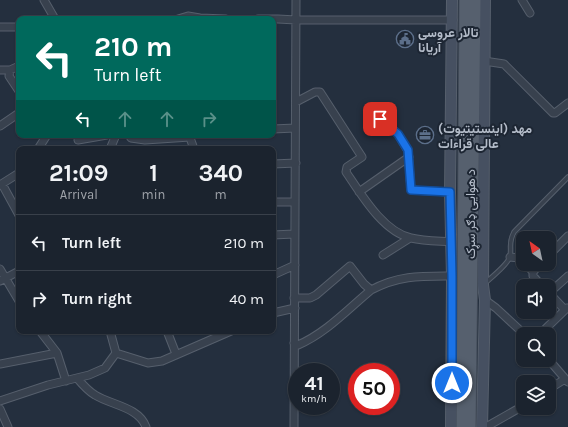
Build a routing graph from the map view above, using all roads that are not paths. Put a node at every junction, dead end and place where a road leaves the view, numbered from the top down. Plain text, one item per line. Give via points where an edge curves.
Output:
1 (44, 0) edge
2 (296, 0) edge
3 (452, 0) edge
4 (464, 0) edge
5 (522, 0) edge
6 (484, 1) edge
7 (530, 13) dead end
8 (52, 16) edge
9 (276, 19) edge
10 (296, 20) junction
11 (453, 20) junction
12 (16, 27) edge
13 (0, 28) edge
14 (484, 61) junction
15 (16, 67) edge
16 (0, 70) edge
17 (10, 70) junction
18 (16, 87) edge
19 (296, 102) junction
20 (568, 103) edge
21 (16, 115) edge
22 (380, 119) dead end
23 (0, 126) edge
24 (295, 128) junction
25 (276, 129) edge
26 (90, 138) edge
27 (131, 138) edge
28 (168, 138) edge
29 (78, 140) dead end
30 (409, 157) junction
31 (296, 163) junction
32 (276, 164) edge
33 (16, 175) edge
34 (568, 176) edge
35 (1, 184) edge
36 (359, 192) junction
37 (450, 192) junction
38 (276, 202) edge
39 (295, 202) junction
40 (16, 209) edge
41 (294, 234) junction
42 (276, 235) edge
43 (568, 236) edge
44 (410, 238) junction
45 (451, 242) junction
46 (556, 248) edge
47 (383, 255) dead end
48 (510, 257) junction
49 (516, 258) edge
50 (295, 265) junction
51 (0, 269) edge
52 (16, 272) edge
53 (533, 272) edge
54 (276, 274) edge
55 (452, 276) junction
56 (568, 276) edge
57 (3, 279) edge
58 (536, 279) edge
59 (483, 285) junction
60 (371, 290) junction
61 (16, 296) edge
62 (294, 298) junction
63 (485, 300) junction
64 (294, 308) junction
65 (567, 309) edge
66 (276, 312) edge
67 (516, 327) edge
68 (548, 327) edge
69 (42, 334) edge
70 (111, 334) edge
71 (168, 334) edge
72 (224, 334) edge
73 (294, 343) junction
74 (57, 353) junction
75 (116, 353) junction
76 (176, 354) junction
77 (0, 364) edge
78 (555, 367) edge
79 (77, 378) junction
80 (566, 380) edge
81 (66, 381) junction
82 (556, 385) edge
83 (0, 401) edge
84 (0, 409) edge
85 (516, 410) edge
86 (8, 427) edge
87 (146, 427) edge
88 (294, 427) edge
89 (451, 427) edge
90 (462, 427) edge
91 (470, 427) edge
92 (482, 427) edge
93 (486, 427) edge

1 - 8 street
2 - 10 street
3 - 11 main road, د هوایی ډګر سړک
4 - 90 main road
5 - 7 street
6 - 14 main road, د هوایی ډګر سړک
6 - 91 main road
9 - 10 street
10 - 11 street
10 - 19 street
11 - 37 main road, د هوایی ډګر سړک
12 - 13 street
14 - 20 street via 504,64 553,113
14 - 59 main road, د هوایی ډګر سړک
15 - 17 street
16 - 17 street
17 - 18 street via 8,76
19 - 24 street
19 - 36 street via 320,92 362,157 345,170
21 - 23 street
22 - 30 street via 398,134 408,150
24 - 25 street
24 - 31 street
26 - 29 street
27 - 28 street
30 - 36 street
30 - 37 street via 411,190
31 - 32 street
31 - 39 street
33 - 35 street
34 - 48 lane via 514,232 510,240
35 - 40 street
36 - 44 street via 392,230
37 - 45 main road, د هوایی ډګر سړک
38 - 39 street
39 - 41 street
41 - 42 street
41 - 50 street
43 - 46 street
44 - 45 street
44 - 47 street
45 - 55 main road, د هوایی ډګر سړک
48 - 49 street
48 - 59 lane via 508,262
50 - 54 street
50 - 62 street
51 - 57 street
52 - 57 street
53 - 58 street
55 - 60 street via 414,276
55 - 89 main road, د هوایی ډګر سړک
56 - 65 street via 549,293
57 - 61 street
59 - 63 main road, د هوایی ډګر سړک
60 - 62 street via 350,266 316,295 310,298
60 - 73 street via 321,332 304,342
62 - 64 street
63 - 67 street
63 - 92 main road, د هوایی ډګر سړک
64 - 66 street
64 - 73 street
65 - 68 street
69 - 74 street
70 - 75 street
71 - 76 street
72 - 76 street
73 - 88 street
74 - 77 street
74 - 81 street
75 - 76 street via 148,363 162,361
75 - 79 street via 105,368
78 - 80 street
79 - 81 street
79 - 87 street via 94,394 136,413
80 - 82 street
81 - 83 street
84 - 86 street
85 - 93 street

